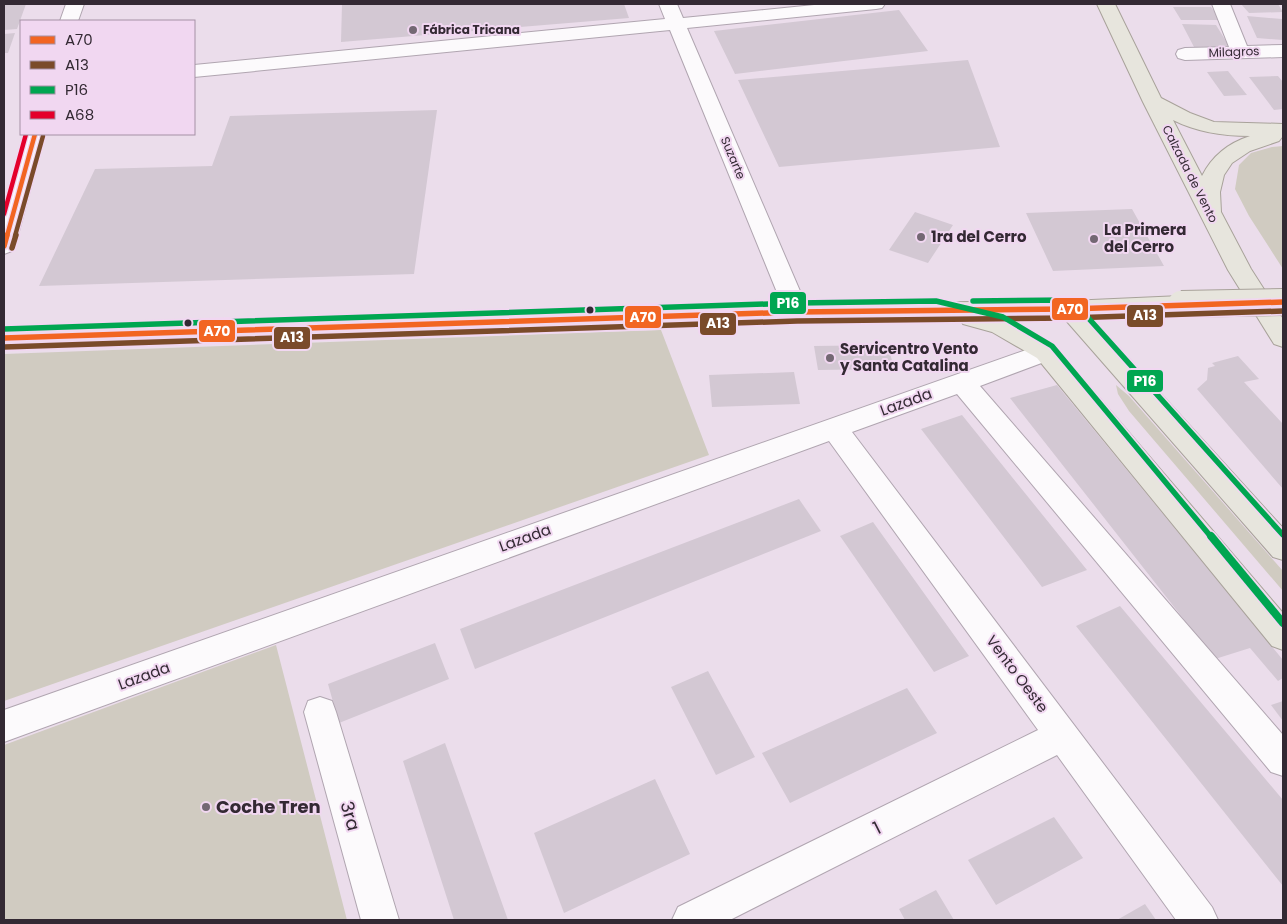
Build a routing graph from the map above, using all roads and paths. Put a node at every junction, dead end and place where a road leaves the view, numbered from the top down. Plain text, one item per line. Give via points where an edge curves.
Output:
1 (75, 4) edge
2 (668, 4) edge
3 (876, 4) edge
4 (1106, 4) edge
5 (1222, 4) edge
6 (69, 20) edge
7 (676, 24) junction
8 (1283, 51) edge
9 (1240, 52) junction
10 (1185, 54) dead end
11 (195, 71) edge
12 (1153, 102) junction
13 (1283, 130) edge
14 (35, 135) edge
15 (1283, 136) edge
16 (1210, 213) junction
17 (4, 246) edge
18 (1283, 302) edge
19 (1069, 309) junction
20 (936, 310) junction
21 (797, 312) junction
22 (4, 338) edge
23 (1283, 338) edge
24 (1046, 352) junction
25 (962, 383) junction
26 (834, 428) junction
27 (1283, 548) edge
28 (1283, 636) edge
29 (320, 712) dead end
30 (4, 726) edge
31 (1062, 735) junction
32 (1283, 760) edge
33 (380, 920) edge
34 (691, 920) edge
35 (1199, 920) edge

1 - 6 street
2 - 7 street, Suzarte
3 - 7 street
4 - 12 main road, Calzada de Vento
5 - 9 street
7 - 11 street
7 - 21 street, Suzarte
8 - 9 street, Milagros
9 - 10 street, Milagros
12 - 13 main road via 1186,120 1213,128
12 - 16 main road, Calzada de Vento
14 - 17 street
15 - 16 main road via 1246,144 1218,166 1210,184
16 - 23 main road, Calzada de Vento via 1240,270
18 - 19 main road, bridge
19 - 20 main road
19 - 24 main road via 1051,319
19 - 27 main road
20 - 21 main road
20 - 24 main road via 1000,325
21 - 22 main road
24 - 25 street, Lazada
24 - 28 main road
25 - 26 street, Lazada
25 - 32 street
26 - 30 street, Lazada
26 - 31 street, Vento Oeste
29 - 33 street, 3ra
31 - 34 street, 1
31 - 35 street, Vento Oeste

